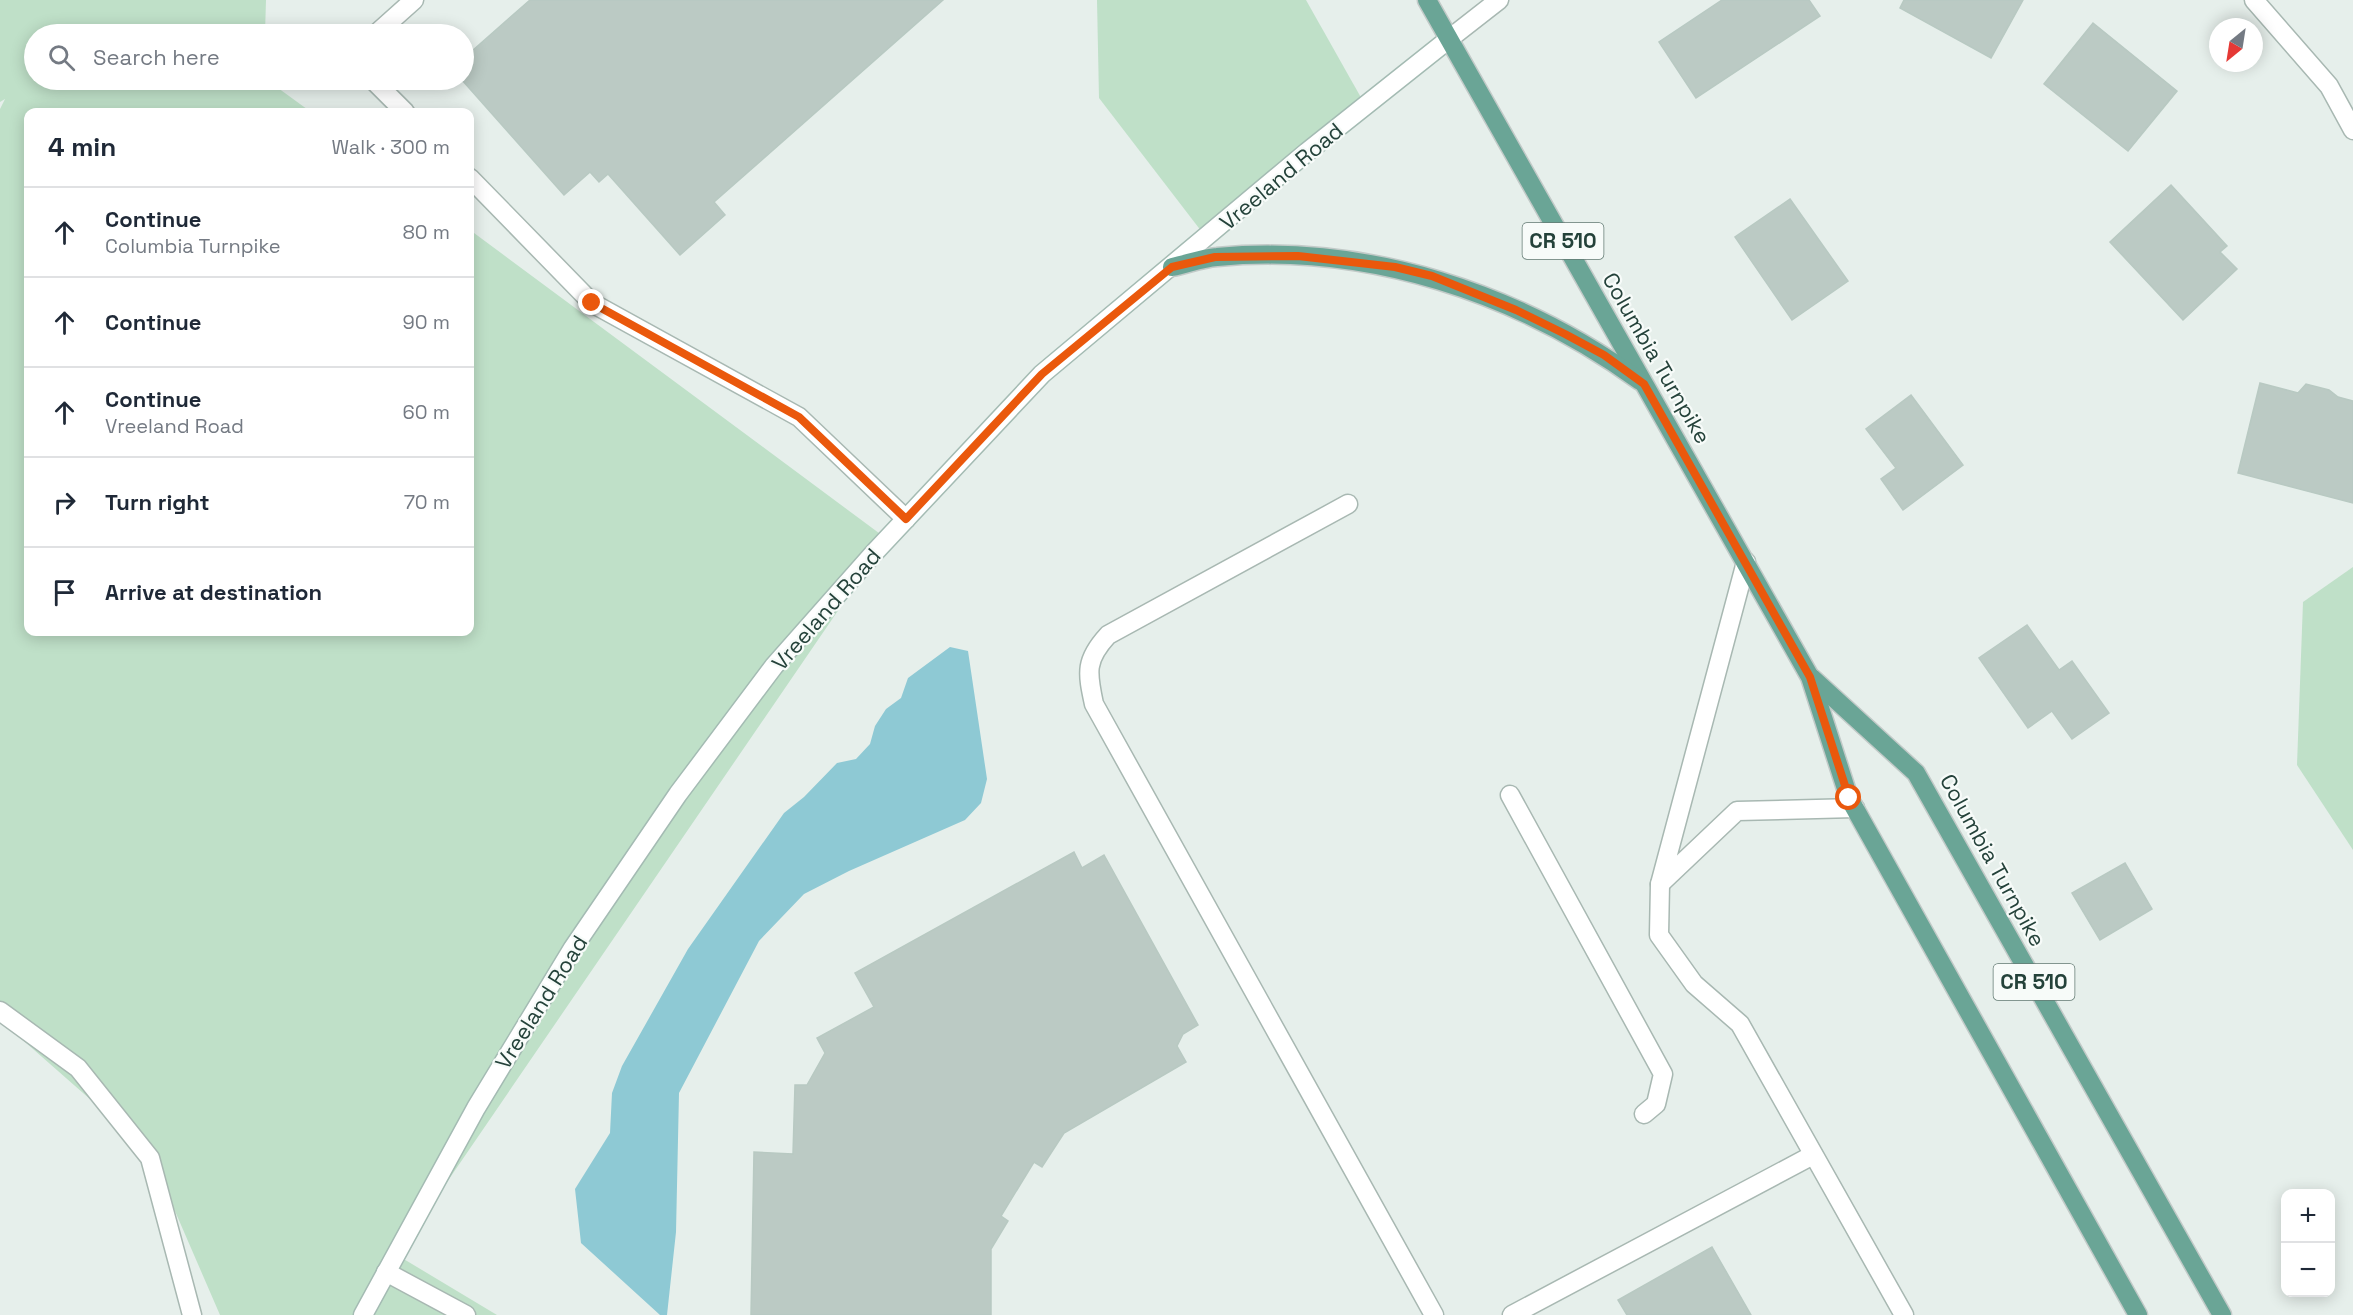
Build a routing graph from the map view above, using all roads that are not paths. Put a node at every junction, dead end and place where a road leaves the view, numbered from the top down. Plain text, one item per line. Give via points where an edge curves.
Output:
1 (414, 0) edge
2 (1427, 0) edge
3 (1499, 0) edge
4 (2254, 0) edge
5 (387, 24) edge
6 (1449, 39) junction
7 (382, 90) edge
8 (401, 108) edge
9 (2353, 130) edge
10 (474, 182) edge
11 (1172, 267) junction
12 (1644, 384) junction
13 (1348, 504) dead end
14 (906, 519) junction
15 (1746, 562) junction
16 (1810, 677) junction
17 (1510, 795) dead end
18 (1855, 808) junction
19 (1660, 884) junction
20 (0, 1011) edge
21 (1644, 1114) dead end
22 (1814, 1155) junction
23 (386, 1272) junction
24 (192, 1315) edge
25 (363, 1315) edge
26 (466, 1315) edge
27 (1434, 1315) edge
28 (1512, 1315) edge
29 (1904, 1315) edge
30 (2138, 1315) edge
31 (2222, 1315) edge

1 - 5 street
2 - 6 main road, Columbia Turnpike / CR 510
3 - 6 street, Vreeland Road
4 - 9 street via 2329,86
6 - 11 street, Vreeland Road
6 - 12 main road, Columbia Turnpike / CR 510
7 - 8 street
10 - 14 street via 592,303 799,417
11 - 12 main road via 1215,257 1298,256 1432,276 1516,310 1604,355
11 - 14 street, Vreeland Road via 1042,374
12 - 15 main road, Columbia Turnpike / CR 510
13 - 27 street via 1108,635 1092,653 1088,676 1094,704
14 - 23 street, Vreeland Road via 774,666 678,794 567,958 476,1108
15 - 16 main road, Columbia Turnpike / CR 510
15 - 19 street
16 - 18 main road, Columbia Turnpike / CR 510
16 - 31 main road, Columbia Turnpike / CR 510 via 1916,773
17 - 21 street via 1664,1074 1656,1104
18 - 19 street via 1737,811
18 - 30 main road, Columbia Turnpike / CR 510
19 - 22 street via 1659,935 1694,984 1740,1024
20 - 24 street via 78,1068 150,1158
22 - 28 street
22 - 29 street
23 - 25 street, Vreeland Road
23 - 26 street

